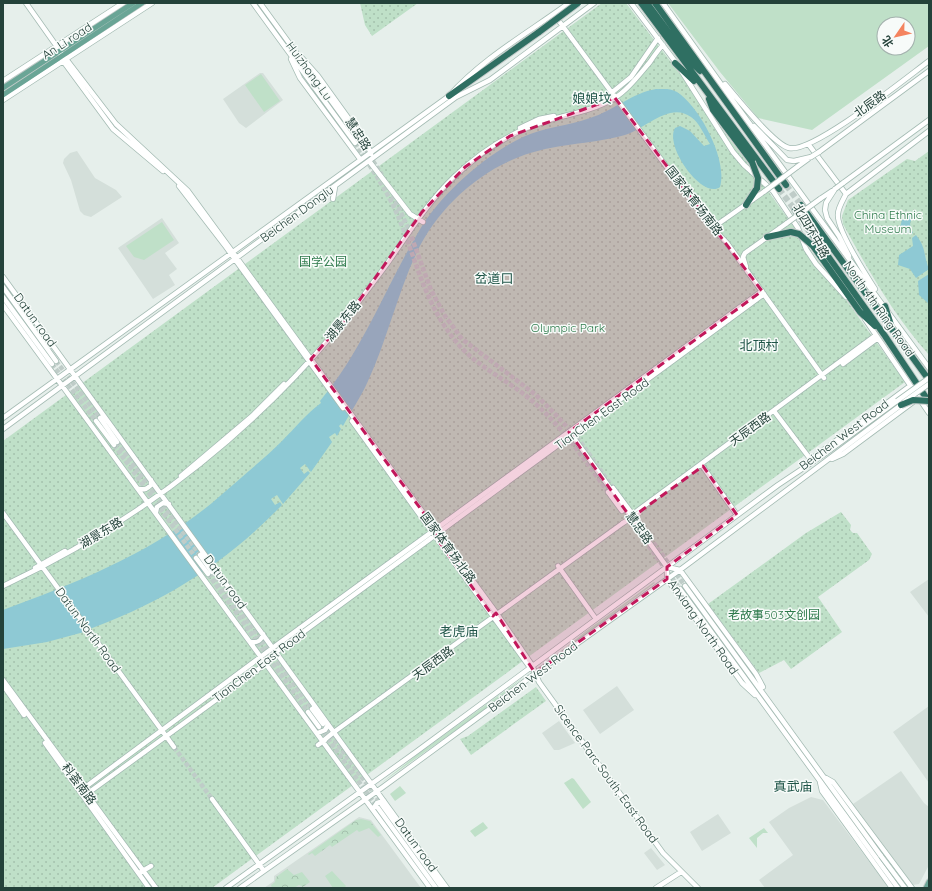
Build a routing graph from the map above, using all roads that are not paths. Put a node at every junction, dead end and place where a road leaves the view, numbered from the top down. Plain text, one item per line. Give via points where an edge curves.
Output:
1 (26, 3) edge
2 (123, 3) edge
3 (134, 3) edge
4 (142, 3) edge
5 (152, 3) edge
6 (253, 3) edge
7 (260, 3) edge
8 (578, 3) edge
9 (594, 3) edge
10 (631, 3) edge
11 (641, 3) edge
12 (647, 3) edge
13 (655, 3) edge
14 (663, 3) edge
15 (568, 4) edge
16 (553, 14) junction
17 (576, 16) junction
18 (563, 26) junction
19 (537, 29) junction
20 (546, 38) junction
21 (658, 38) junction
22 (663, 45) junction
23 (288, 47) junction
24 (62, 55) junction
25 (929, 61) edge
26 (675, 63) junction
27 (929, 71) edge
28 (714, 72) junction
29 (3, 81) edge
30 (713, 85) junction
31 (3, 88) edge
32 (3, 94) edge
33 (707, 94) junction
34 (449, 96) joint
35 (614, 96) junction
36 (3, 100) edge
37 (736, 105) junction
38 (929, 120) edge
39 (929, 131) edge
40 (359, 139) tunnel mouth
41 (355, 143) tunnel mouth
42 (809, 144) junction
43 (371, 152) junction
44 (811, 157) junction
45 (360, 159) junction
46 (369, 160) junction
47 (786, 184) tunnel mouth
48 (334, 187) junction
49 (780, 188) tunnel mouth
50 (835, 189) junction
51 (846, 194) junction
52 (333, 199) dead end
53 (690, 199) junction
54 (746, 205) junction
55 (801, 205) tunnel mouth
56 (795, 210) tunnel mouth
57 (416, 218) junction
58 (423, 222) dead end
59 (767, 237) junction
60 (233, 253) junction
61 (236, 258) junction
62 (856, 269) junction
63 (750, 275) junction
64 (3, 277) edge
65 (3, 287) edge
66 (763, 293) junction
67 (3, 297) edge
68 (3, 305) edge
69 (885, 306) junction
70 (860, 312) junction
71 (894, 333) junction
72 (885, 336) junction
73 (877, 337) junction
74 (309, 359) junction
75 (70, 368) junction
76 (929, 368) edge
77 (75, 376) junction
78 (823, 377) junction
79 (56, 378) junction
80 (929, 379) edge
81 (929, 384) edge
82 (63, 386) junction
83 (910, 386) junction
84 (918, 398) junction
85 (929, 402) edge
86 (899, 403) junction
87 (775, 412) junction
88 (929, 413) edge
89 (3, 418) edge
90 (98, 419) tunnel mouth
91 (3, 429) edge
92 (570, 434) junction
93 (116, 444) tunnel mouth
94 (811, 460) junction
95 (823, 463) junction
96 (702, 465) junction
97 (151, 479) junction
98 (778, 484) junction
99 (139, 489) junction
100 (611, 490) junction
101 (161, 493) junction
102 (148, 502) junction
103 (169, 504) junction
104 (156, 512) junction
105 (3, 513) edge
106 (738, 515) junction
107 (631, 517) junction
108 (639, 529) junction
109 (435, 533) junction
110 (198, 556) tunnel mouth
111 (42, 566) junction
112 (559, 567) junction
113 (667, 567) junction
114 (680, 570) junction
115 (210, 573) junction
116 (667, 579) junction
117 (3, 583) edge
118 (3, 586) edge
119 (685, 586) tunnel mouth
120 (680, 589) tunnel mouth
121 (496, 616) junction
122 (596, 618) junction
123 (263, 634) junction
124 (251, 642) junction
125 (275, 650) junction
126 (261, 656) junction
127 (265, 661) junction
128 (530, 666) junction
129 (535, 673) junction
130 (3, 680) edge
131 (3, 685) edge
132 (770, 700) junction
133 (765, 704) junction
134 (310, 710) tunnel mouth
135 (328, 724) junction
136 (321, 725) tunnel mouth
137 (163, 730) junction
138 (318, 733) junction
139 (334, 733) junction
140 (166, 736) junction
141 (323, 741) junction
142 (318, 745) dead end
143 (174, 747) tunnel mouth
144 (824, 777) junction
145 (820, 780) junction
146 (371, 783) junction
147 (82, 790) junction
148 (360, 791) junction
149 (377, 791) junction
150 (85, 795) junction
151 (212, 799) tunnel mouth
152 (366, 799) junction
153 (381, 805) junction
154 (851, 805) junction
155 (373, 809) junction
156 (844, 813) junction
157 (854, 818) junction
158 (848, 828) junction
159 (879, 857) junction
160 (259, 864) junction
161 (151, 866) dead end
162 (264, 870) junction
163 (144, 872) junction
164 (681, 872) junction
165 (140, 875) junction
166 (907, 882) junction
167 (929, 882) edge
168 (227, 887) edge
169 (149, 888) edge
170 (156, 888) edge
171 (240, 888) edge
172 (430, 888) edge
173 (436, 888) edge
174 (442, 888) edge
175 (447, 888) edge
176 (656, 888) edge
177 (698, 888) edge
178 (892, 888) edge
179 (898, 888) edge
180 (905, 888) edge
181 (912, 888) edge
182 (926, 888) edge

1 - 24 street
2 - 24 street
3 - 24 main road, An Li road
4 - 24 main road, An Li road
5 - 24 street
6 - 23 street, 慧忠路
7 - 23 street, Huizhong Lu
8 - 19 highway, bridge
9 - 17 street, Beichen Donglu
10 - 21 street, 北四环中路
11 - 33 highway
12 - 30 highway via 690,61
13 - 30 highway
14 - 28 street, 北四环中路
15 - 16 street
15 - 17 street via 565,10 570,16
16 - 18 street, 国家体育场南路
16 - 19 street
17 - 18 street, Beichen Donglu
18 - 20 street, Beichen Donglu
18 - 35 street, 国家体育场南路
19 - 20 street via 542,27
19 - 34 highway
20 - 46 street, Beichen Donglu via 490,80 456,97
21 - 22 street, 北四环中路
21 - 35 street, 湖景东路
22 - 26 street, 北四环中路
22 - 35 street, 湖景东路 via 635,80
23 - 40 street, Huizhong Lu
23 - 41 street, 慧忠路
23 - 43 street, 慧忠路 via 318,76
23 - 45 street, 慧忠路 via 300,78
24 - 29 street
24 - 31 main road, An Li road
24 - 32 main road, An Li road
24 - 36 street
24 - 60 street via 116,124 185,188
25 - 42 street, 北辰路 via 849,120
26 - 33 highway
26 - 70 street, 北四环中路 via 733,152 773,192 790,215 816,264
27 - 44 street, 北辰路, bridge
28 - 37 street, 北四环中路
28 - 42 street, 北辰路 via 782,145 790,148
30 - 47 highway
33 - 49 highway
33 - 54 highway, bridge via 713,110 752,162 758,178 757,188
34 - 43 street, Beichen Donglu
35 - 53 street, 国家体育场南路
35 - 57 street, 湖景东路 via 590,109 535,125 493,146 453,178
37 - 44 street via 787,160
37 - 62 street, 北四环中路
38 - 50 street, bridge
39 - 51 street
42 - 51 street
43 - 45 street, Beichen Donglu
43 - 46 street, 慧忠路
44 - 54 street, 北辰路, bridge
45 - 46 street
45 - 60 street, Beichen Donglu
46 - 48 street, Beichen Donglu
46 - 57 street, 慧忠路 via 410,214
48 - 52 street
48 - 61 street, Beichen Donglu
50 - 59 street, bridge
50 - 62 street via 826,203 827,218
51 - 69 street via 838,214 839,223 859,264
53 - 54 street, 北辰路 via 697,200 712,222 718,224
53 - 63 street, 国家体育场南路
55 - 71 highway, North 4th Ring Road
56 - 72 highway, North 4th Ring Road
57 - 58 street, 慧忠路
57 - 74 street, 湖景东路 via 387,264 351,312
59 - 63 street via 743,257
59 - 70 highway, bridge via 791,232 799,234 813,246
60 - 61 street
60 - 75 street, Beichen Donglu
61 - 74 street
61 - 77 street, Beichen Donglu
62 - 69 street, 北四环中路
63 - 66 street, 国家体育场南路
64 - 75 street, Datun road
65 - 67 street, Datun road via 54,362
66 - 78 street, 国家体育场南路
66 - 92 street, TianChen East Road
68 - 79 street, Datun road
69 - 71 highway
69 - 76 street, 北四环中路
70 - 72 highway
70 - 73 street, 北四环中路
71 - 80 highway, North 4th Ring Road
72 - 85 highway, North 4th Ring Road
73 - 78 street, 天辰西路
73 - 83 street, 北四环中路
74 - 101 street, 湖景东路 via 254,418 197,468
74 - 109 street, 国家体育场北路
75 - 77 street, Datun road
75 - 79 street, Beichen Donglu
77 - 82 street, Beichen Donglu
77 - 97 street, Datun road
78 - 87 street, 天辰西路
79 - 82 street, Datun road
79 - 89 street, Beichen Donglu
80 - 86 street, bridge
81 - 86 street, bridge
82 - 91 street, Beichen Donglu
82 - 99 street, Datun road
83 - 84 street, 北四环中路
83 - 94 street, Beichen West Road
84 - 88 street, 北四环中路
84 - 95 street, Beichen West Road via 843,454
85 - 86 highway, bridge via 913,400
86 - 95 street, Beichen West Road
86 - 98 street, Beichen West Road
87 - 94 street
87 - 96 street, 天辰西路
90 - 93 street
92 - 100 street
92 - 109 street, TianChen East Road
94 - 98 street, Beichen West Road
95 - 114 street, Beichen West Road
96 - 106 street
96 - 107 street, 天辰西路, bridge
97 - 99 street via 151,485 144,490
97 - 101 street, Datun road
98 - 106 street, Beichen West Road
99 - 102 street, Datun road
100 - 107 street, 慧忠路
100 - 108 street, 慧忠路
101 - 102 street, 湖景东路
101 - 103 street, Datun road
102 - 104 street, Datun road
102 - 111 street, 湖景东路
103 - 104 street via 163,503 157,507
103 - 115 street, Datun road
104 - 115 street, Datun road
105 - 111 street, Datun North Road
106 - 113 street, Beichen West Road
107 - 108 street, 慧忠路
107 - 112 street, 天辰西路, bridge
108 - 113 street, 慧忠路
109 - 121 street, 国家体育场北路
109 - 125 street, TianChen East Road
110 - 115 street, Datun road
111 - 117 street, 湖景东路
111 - 118 street, 湖景东路
111 - 137 street, Datun North Road
112 - 121 street, 天辰西路 via 558,572
112 - 122 street
113 - 114 street, Anxiang North Road
113 - 116 street, Anxiang North Road
113 - 122 street, Beichen West Road
114 - 116 street, Beichen West Road
114 - 132 street, Anxiang North Road via 756,674
115 - 123 street, Datun road
115 - 124 street, Datun road
116 - 129 street, Beichen West Road
116 - 133 street, Anxiang North Road via 742,683
119 - 132 street, Anxiang North Road
120 - 133 street, Anxiang North Road
121 - 128 street, 国家体育场北路
121 - 139 street, 天辰西路
122 - 128 street, Beichen West Road
123 - 124 street via 256,643
123 - 125 street, Datun road
124 - 126 street, Datun road
125 - 126 street, TianChen East Road
125 - 127 street, TianChen East Road
125 - 135 street, Datun road
126 - 127 street, Datun road
126 - 137 street, TianChen East Road
127 - 138 street, Datun road
127 - 140 street, TianChen East Road via 264,665
128 - 129 street, Sicence Parc South, East Road
128 - 146 street, Beichen West Road
129 - 149 street, Beichen West Road
129 - 164 street, Sicence Parc South, East Road via 655,843
130 - 147 street, 科荟南路
131 - 147 street, 科荟南路
132 - 144 street, Anxiang North Road
133 - 145 street, Anxiang North Road
134 - 136 street
135 - 138 street via 325,730
135 - 139 street, Datun road
137 - 140 street, Datun North Road
137 - 147 street, TianChen East Road
138 - 141 street, Datun road
139 - 141 street, 天辰西路
139 - 146 street, Datun road
140 - 143 street, Datun North Road
140 - 150 street, TianChen East Road
141 - 142 street, 天辰西路
141 - 148 street, Datun road
144 - 154 street, Anxiang North Road via 833,782
144 - 157 street, Anxiang North Road
145 - 156 street, Anxiang North Road
145 - 158 street, Anxiang North Road via 822,791
146 - 148 street, Beichen West Road
146 - 149 street, Datun road
147 - 150 street, 科荟南路
148 - 152 street, Datun road
148 - 160 street, Beichen West Road
149 - 152 street, Beichen West Road
149 - 153 street, Datun road
150 - 163 street, 科荟南路
150 - 165 street, 科荟南路
151 - 160 street
152 - 155 street, Datun road
152 - 162 street, Beichen West Road
153 - 155 street via 377,803
153 - 173 street, Datun road
153 - 174 street, Datun road
153 - 175 street, Datun road
154 - 157 street
154 - 166 street, Anxiang North Road
155 - 172 street, Datun road
156 - 158 street
156 - 159 street, Anxiang North Road
157 - 159 street, Anxiang North Road
158 - 178 street, Anxiang North Road
159 - 179 street
159 - 180 street, bridge
160 - 162 street
160 - 168 street, Beichen West Road
161 - 163 street
162 - 171 street, Beichen West Road
163 - 165 street
163 - 170 street, 科荟南路
164 - 176 street
164 - 177 street, Sicence Parc South, East Road
165 - 169 street, 科荟南路
166 - 179 street
166 - 181 street, Anxiang North Road
167 - 182 main road

